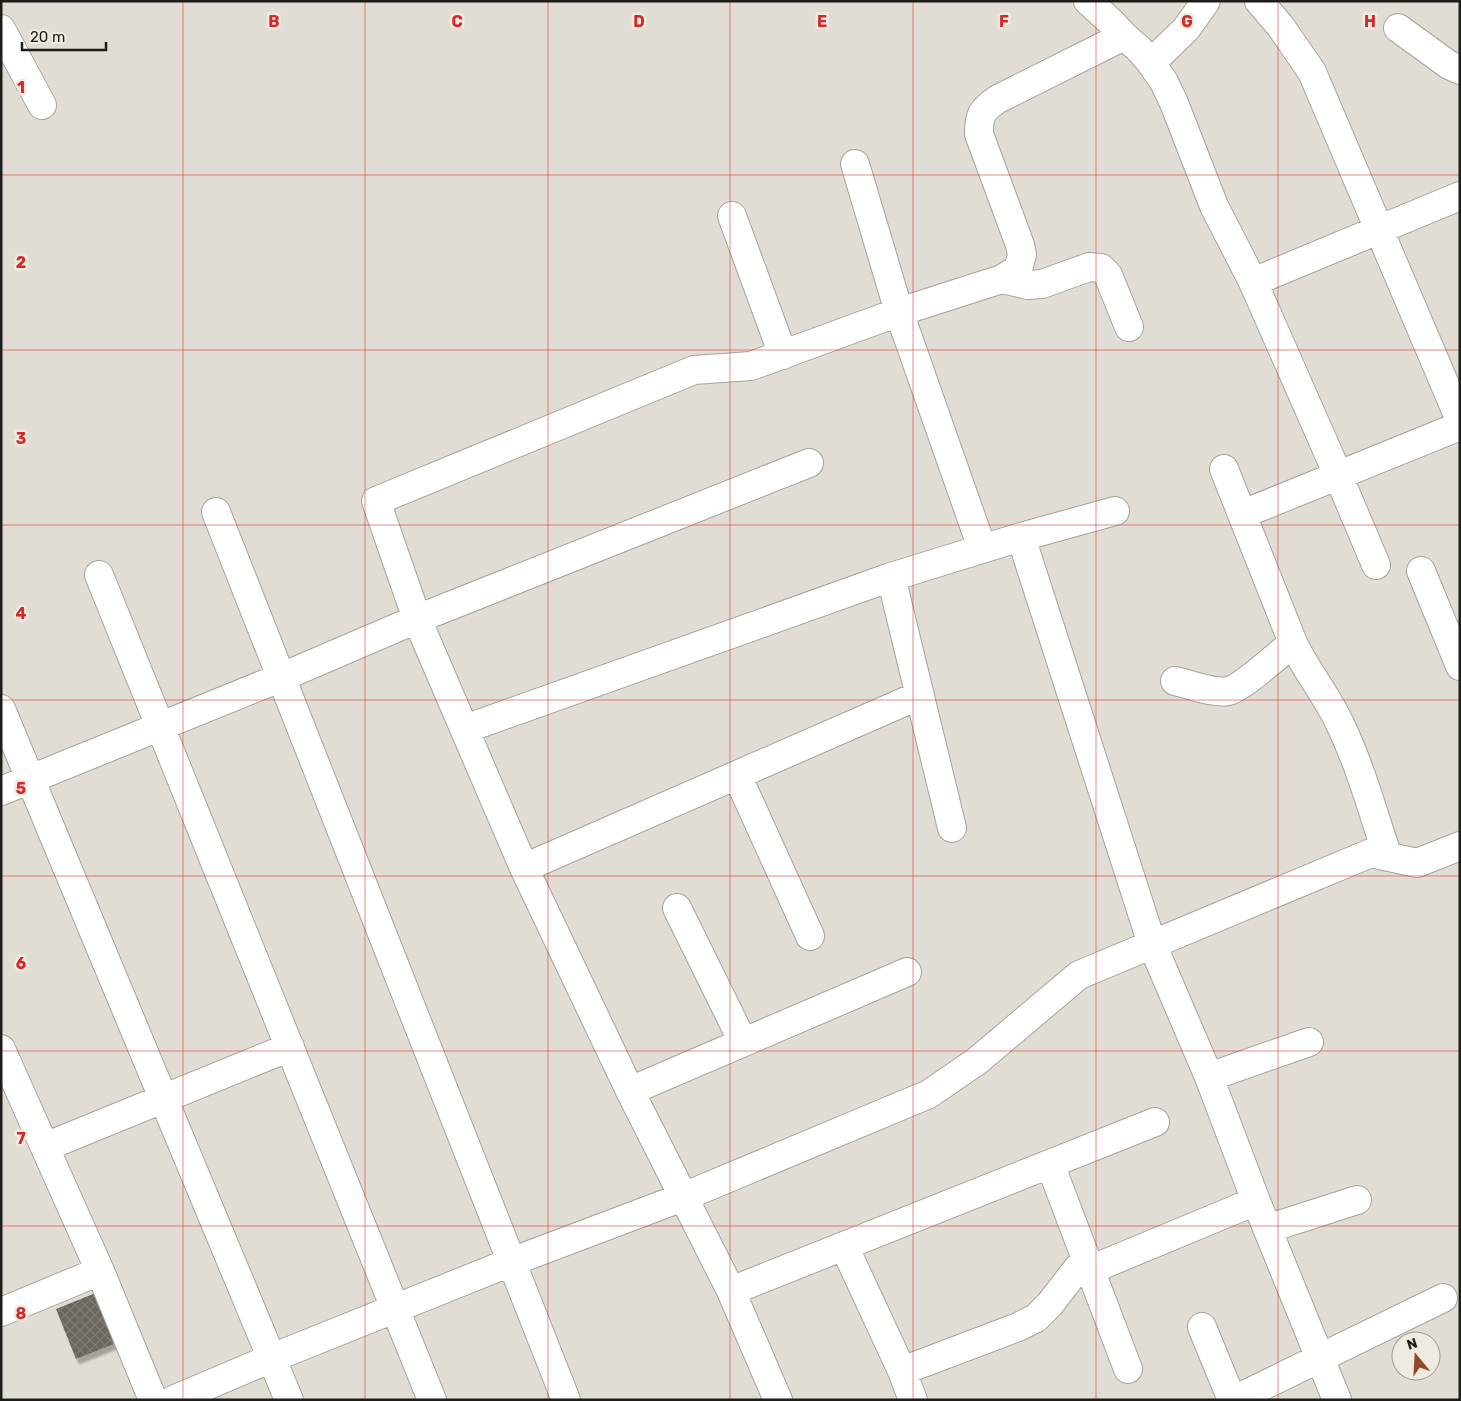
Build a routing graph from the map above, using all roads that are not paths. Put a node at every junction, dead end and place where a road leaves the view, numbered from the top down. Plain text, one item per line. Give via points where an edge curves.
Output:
1 (1088, 1) edge
2 (1206, 1) edge
3 (1259, 1) edge
4 (1398, 28) dead end
5 (1, 29) edge
6 (1124, 36) junction
7 (1151, 63) junction
8 (1460, 70) edge
9 (42, 105) dead end
10 (855, 164) dead end
11 (1460, 196) edge
12 (732, 216) dead end
13 (1379, 229) junction
14 (1002, 279) junction
15 (1253, 282) junction
16 (899, 312) junction
17 (1129, 327) dead end
18 (783, 355) junction
19 (1460, 420) edge
20 (1460, 426) edge
21 (809, 463) dead end
22 (1224, 469) dead end
23 (1338, 475) junction
24 (1115, 511) dead end
25 (216, 512) dead end
26 (1243, 514) junction
27 (1021, 537) junction
28 (982, 548) junction
29 (1376, 565) dead end
30 (1420, 571) dead end
31 (99, 575) dead end
32 (891, 577) junction
33 (417, 619) junction
34 (1293, 643) junction
35 (1460, 666) edge
36 (282, 677) junction
37 (1175, 681) dead end
38 (920, 695) junction
39 (1, 709) edge
40 (160, 727) junction
41 (465, 729) junction
42 (737, 775) junction
43 (31, 780) junction
44 (1, 792) edge
45 (952, 828) dead end
46 (1460, 846) edge
47 (1388, 857) junction
48 (524, 868) junction
49 (678, 908) dead end
50 (810, 936) dead end
51 (1152, 944) junction
52 (907, 972) dead end
53 (743, 1042) junction
54 (1309, 1042) dead end
55 (290, 1047) junction
56 (1, 1049) edge
57 (1209, 1077) junction
58 (630, 1091) junction
59 (164, 1098) junction
60 (1155, 1122) dead end
61 (45, 1147) junction
62 (1050, 1164) junction
63 (683, 1198) junction
64 (1357, 1200) dead end
65 (1256, 1201) junction
66 (1267, 1229) junction
67 (844, 1246) junction
68 (511, 1262) junction
69 (1088, 1265) junction
70 (100, 1270) junction
71 (731, 1291) junction
72 (1443, 1298) dead end
73 (395, 1308) junction
74 (1, 1312) edge
75 (1202, 1328) dead end
76 (272, 1358) junction
77 (1320, 1358) junction
78 (1128, 1369) dead end
79 (902, 1371) junction
80 (153, 1400) edge
81 (173, 1400) edge
82 (289, 1400) edge
83 (432, 1400) edge
84 (566, 1400) edge
85 (778, 1400) edge
86 (913, 1400) edge
87 (1233, 1400) edge
88 (1337, 1400) edge

1 - 6 street
2 - 7 street via 1186,29
3 - 13 street via 1312,72
4 - 8 street
5 - 9 street
6 - 7 street
6 - 14 street via 998,99 985,108 980,117 979,134 1022,256 1018,269
7 - 15 street via 1174,103 1214,206
10 - 16 street
11 - 13 street
12 - 18 street
13 - 15 street
13 - 19 street
14 - 16 street
14 - 17 street via 1028,285 1042,284 1089,267 1101,268 1108,275
15 - 23 street
16 - 18 street
16 - 28 street
18 - 33 street via 751,366 694,370 376,501
20 - 23 street
21 - 33 street
22 - 26 street
23 - 26 street
23 - 29 street
24 - 27 street
25 - 36 street
26 - 34 street
27 - 28 street
27 - 51 street
28 - 32 street
30 - 35 street
31 - 40 street
32 - 38 street
32 - 41 street
33 - 36 street
33 - 41 street
34 - 37 street via 1242,685 1228,691
34 - 47 street via 1349,744
36 - 40 street
36 - 68 street
38 - 42 street
38 - 45 street
39 - 43 street
40 - 43 street
40 - 55 street
41 - 48 street
42 - 48 street
42 - 50 street
43 - 44 street
43 - 59 street
46 - 47 street via 1417,862
47 - 51 street via 1371,853
48 - 58 street
49 - 53 street
51 - 57 street
51 - 63 street via 1079,975 977,1061 929,1094
52 - 53 street
53 - 58 street
54 - 57 street
55 - 59 street
55 - 73 street
56 - 61 street
57 - 65 street
58 - 63 street
59 - 61 street
59 - 76 street
60 - 62 street
61 - 70 street
62 - 67 street
62 - 69 street
63 - 68 street
63 - 71 street
64 - 66 street
65 - 66 street
65 - 69 street
66 - 77 street
67 - 71 street
67 - 79 street
68 - 73 street
68 - 84 street
69 - 78 street
69 - 79 street via 1077,1269 1036,1318
70 - 74 street
70 - 80 street
71 - 85 street
72 - 77 street
73 - 76 street
73 - 83 street
75 - 87 street
76 - 81 street
76 - 82 street
77 - 87 street
77 - 88 street
79 - 86 street

